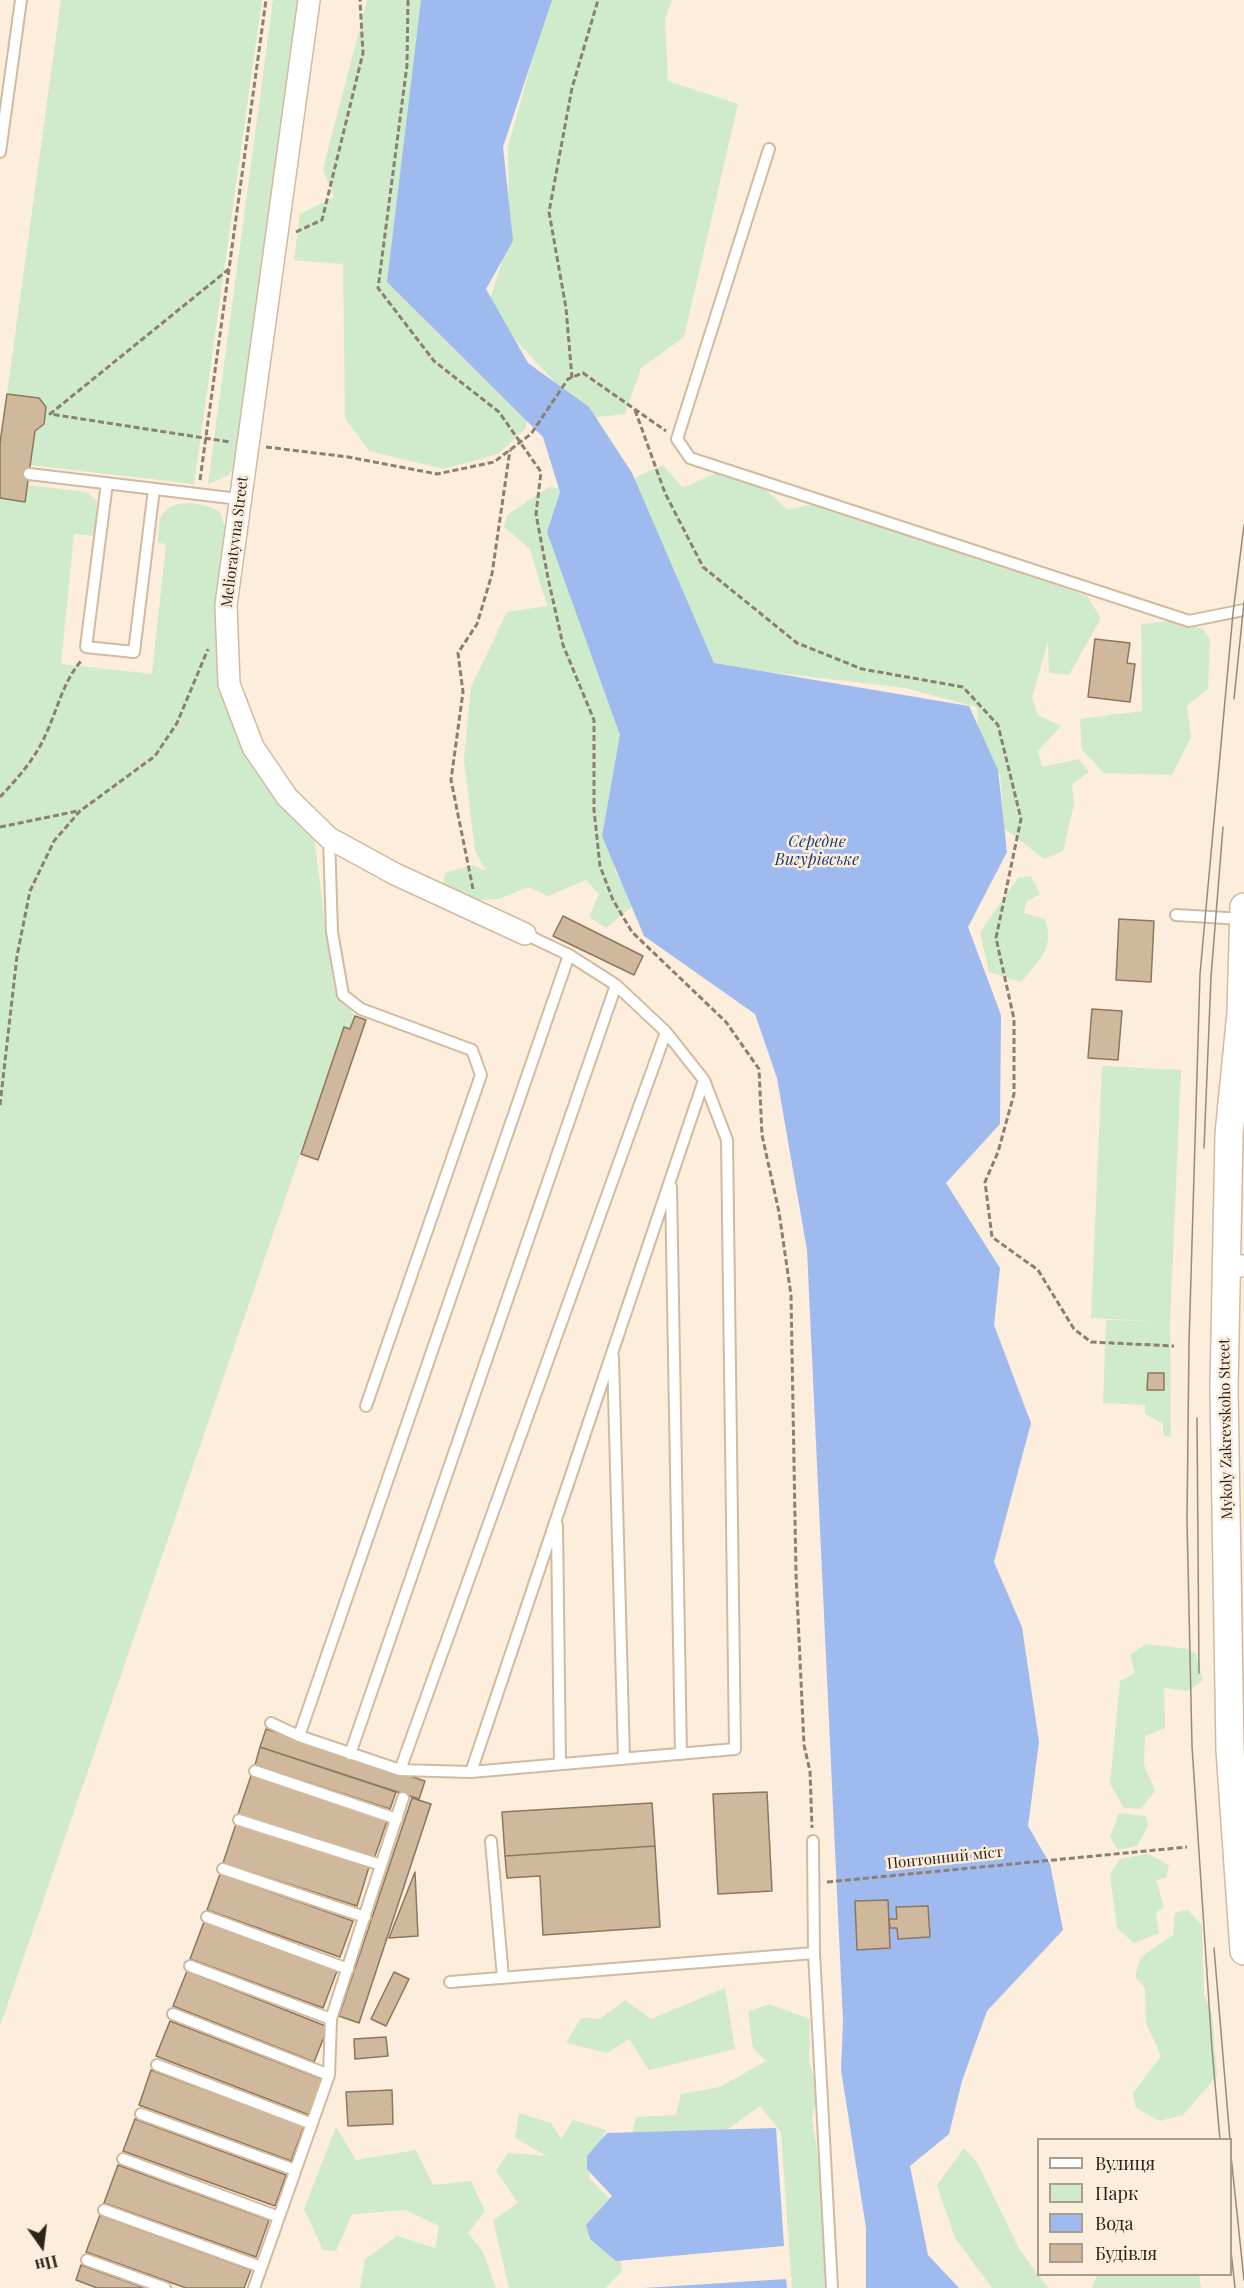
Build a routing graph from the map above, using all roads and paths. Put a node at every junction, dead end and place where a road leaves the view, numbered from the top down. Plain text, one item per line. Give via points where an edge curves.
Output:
1 (21, 0) edge
2 (266, 0) edge
3 (309, 0) edge
4 (360, 0) edge
5 (408, 0) edge
6 (598, 0) edge
7 (4, 87) edge
8 (0, 149) edge
9 (769, 149) dead end
10 (275, 243) junction
11 (570, 379) junction
12 (635, 410) junction
13 (531, 434) dead end
14 (677, 439) junction
15 (510, 450) dead end
16 (29, 474) dead end
17 (107, 483) junction
18 (154, 489) junction
19 (198, 494) junction
20 (239, 499) junction
21 (1244, 610) edge
22 (93, 647) junction
23 (208, 648) dead end
24 (0, 797) edge
25 (80, 811) junction
26 (0, 827) edge
27 (329, 838) junction
28 (1244, 907) edge
29 (477, 912) junction
30 (1176, 915) dead end
31 (1244, 919) edge
32 (525, 934) joint
33 (569, 955) junction
34 (616, 985) junction
35 (666, 1032) junction
36 (704, 1080) junction
37 (0, 1105) edge
38 (670, 1179) junction
39 (1234, 1266) edge
40 (1174, 1346) dead end
41 (613, 1350) junction
42 (366, 1406) dead end
43 (557, 1516) junction
44 (271, 1724) dead end
45 (299, 1736) junction
46 (350, 1754) junction
47 (681, 1754) junction
48 (624, 1759) junction
49 (560, 1764) junction
50 (400, 1770) junction
51 (255, 1771) dead end
52 (471, 1772) junction
53 (403, 1798) dead end
54 (397, 1819) junction
55 (239, 1820) dead end
56 (491, 1841) dead end
57 (813, 1841) joint
58 (1187, 1847) dead end
59 (381, 1866) junction
60 (223, 1869) dead end
61 (825, 1883) dead end
62 (207, 1917) dead end
63 (365, 1917) junction
64 (1244, 1951) edge
65 (814, 1953) junction
66 (190, 1966) dead end
67 (348, 1969) junction
68 (503, 1978) junction
69 (450, 1982) dead end
70 (173, 2014) dead end
71 (332, 2019) junction
72 (157, 2065) dead end
73 (329, 2075) junction
74 (141, 2114) dead end
75 (312, 2124) junction
76 (123, 2159) dead end
77 (295, 2170) junction
78 (104, 2210) dead end
79 (279, 2217) junction
80 (87, 2260) dead end
81 (261, 2267) junction
82 (165, 2288) edge
83 (254, 2288) edge
84 (832, 2288) edge

1 - 7 lane
2 - 19 path
3 - 10 street, Melioratyvna Street
4 - 10 path via 363,53 321,220
5 - 57 path via 407,65 378,288 434,361 499,412 541,472 536,514 548,578 563,645 594,720 594,810 600,866 613,900 632,932 726,1022 759,1069 762,1135 791,1295 797,1597
6 - 11 path via 572,88 549,212 566,308
7 - 8 lane
9 - 14 lane
10 - 20 street, Melioratyvna Street
11 - 12 path via 584,374
11 - 13 path
12 - 14 path
12 - 40 path via 665,493 703,567 797,643 862,669 963,687 998,725 1021,819 996,938 1014,1019 1014,1094 985,1182 992,1237 1038,1270 1074,1329 1091,1342
14 - 21 lane via 690,458 1189,621
15 - 29 path via 492,574 477,624 458,653 464,692 451,780
16 - 17 lane
17 - 18 lane
17 - 22 lane via 86,646
18 - 19 lane
18 - 22 lane via 134,652
19 - 20 lane
20 - 27 street, Melioratyvna Street via 226,606 230,684 253,747 286,797
22 - 24 path via 71,671 44,739
23 - 25 path via 177,723 155,756
25 - 26 path
25 - 37 path via 54,841 30,891 17,956
27 - 29 street, Melioratyvna Street
27 - 42 lane via 332,932 342,996 361,1009 472,1050 481,1075
28 - 31 street, Mykoly Zakrevskoho Street
29 - 32 street, Melioratyvna Street
30 - 31 lane
31 - 39 street, Mykoly Zakrevskoho Street via 1241,1013 1229,1134
32 - 33 lane
33 - 34 lane
33 - 45 lane
34 - 35 lane
34 - 46 lane
35 - 36 lane
35 - 50 lane
36 - 38 lane
36 - 47 lane via 727,1140 735,1749
38 - 41 lane
38 - 47 lane
39 - 64 street, Mykoly Zakrevskoho Street via 1230,1750
41 - 43 lane
41 - 48 lane
43 - 49 lane
43 - 52 lane
44 - 45 lane
45 - 46 lane
46 - 50 lane
47 - 48 lane
48 - 49 lane
49 - 52 lane
50 - 52 lane
51 - 54 lane
53 - 54 lane
54 - 59 lane
55 - 59 lane
56 - 68 lane
57 - 65 lane
58 - 61 path, Понтонний міст
59 - 63 lane
60 - 63 lane
62 - 67 lane
63 - 67 lane
65 - 68 lane
65 - 84 lane
66 - 71 lane
67 - 71 lane
68 - 69 lane
70 - 73 lane
71 - 73 lane
72 - 75 lane
73 - 75 lane
74 - 77 lane
75 - 77 lane
76 - 79 lane
77 - 79 lane
78 - 81 lane
79 - 81 lane
80 - 82 lane
81 - 83 lane

